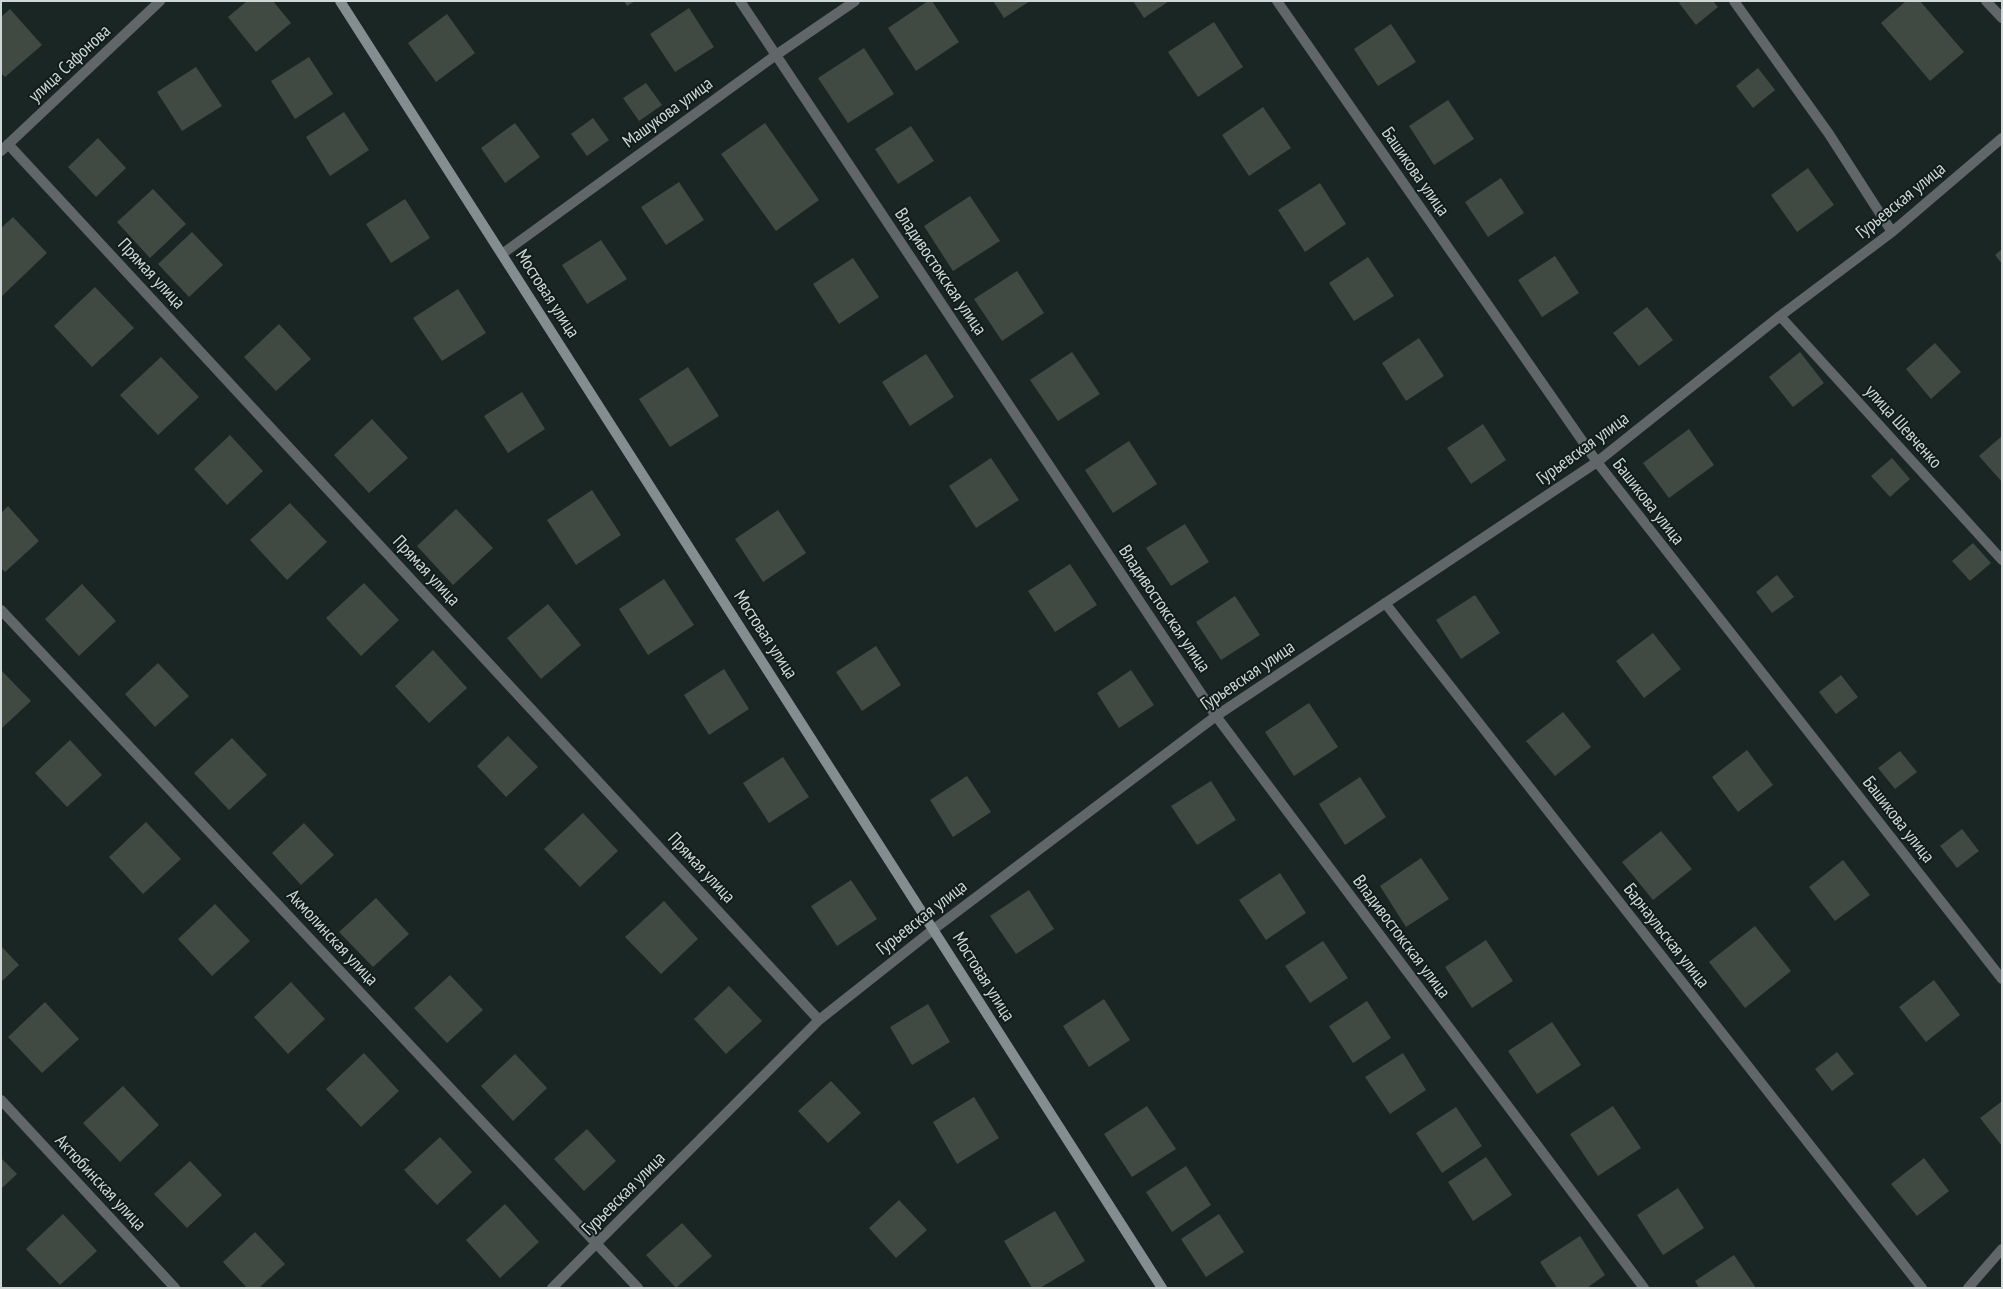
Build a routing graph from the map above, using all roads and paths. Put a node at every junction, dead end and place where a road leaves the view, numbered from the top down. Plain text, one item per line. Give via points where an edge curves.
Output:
1 (160, 1) edge
2 (340, 1) edge
3 (740, 1) edge
4 (855, 1) edge
5 (1277, 1) edge
6 (1734, 1) edge
7 (1986, 1) edge
8 (2002, 18) edge
9 (776, 55) junction
10 (2002, 138) edge
11 (5, 148) edge
12 (1892, 232) junction
13 (502, 254) junction
14 (1780, 316) junction
15 (1596, 462) junction
16 (2002, 560) edge
17 (1385, 604) junction
18 (1, 610) edge
19 (1216, 716) junction
20 (934, 929) junction
21 (2002, 979) edge
22 (819, 1020) junction
23 (1, 1100) edge
24 (598, 1244) junction
25 (2002, 1249) edge
26 (175, 1288) edge
27 (552, 1288) edge
28 (638, 1288) edge
29 (1162, 1288) edge
30 (1644, 1288) edge
31 (1922, 1288) edge
32 (1968, 1288) edge

1 - 11 street, улица Сафонова
2 - 13 street, Мостовая улица
3 - 9 street, Владивостокская улица
4 - 9 street, Машукова улица
5 - 15 street, Башикова улица
6 - 12 street via 1829,134
7 - 8 street
9 - 13 street, Машукова улица
9 - 19 street, Владивостокская улица
10 - 12 street, Гурьевская улица
11 - 22 street, Прямая улица
12 - 14 street, Гурьевская улица
13 - 20 street, Мостовая улица
14 - 15 street, Гурьевская улица
14 - 16 street, улица Шевченко
15 - 17 street, Гурьевская улица
15 - 21 street, Башикова улица
17 - 19 street, Гурьевская улица
17 - 31 street, Барнаульская улица
18 - 24 street, Акмолинская улица
19 - 20 street, Гурьевская улица
19 - 30 street, Владивостокская улица
20 - 22 street, Гурьевская улица
20 - 29 street, Мостовая улица
22 - 24 street, Гурьевская улица
23 - 26 street, Актюбинская улица
24 - 27 street, Гурьевская улица
24 - 28 street, Акмолинская улица
25 - 32 street

